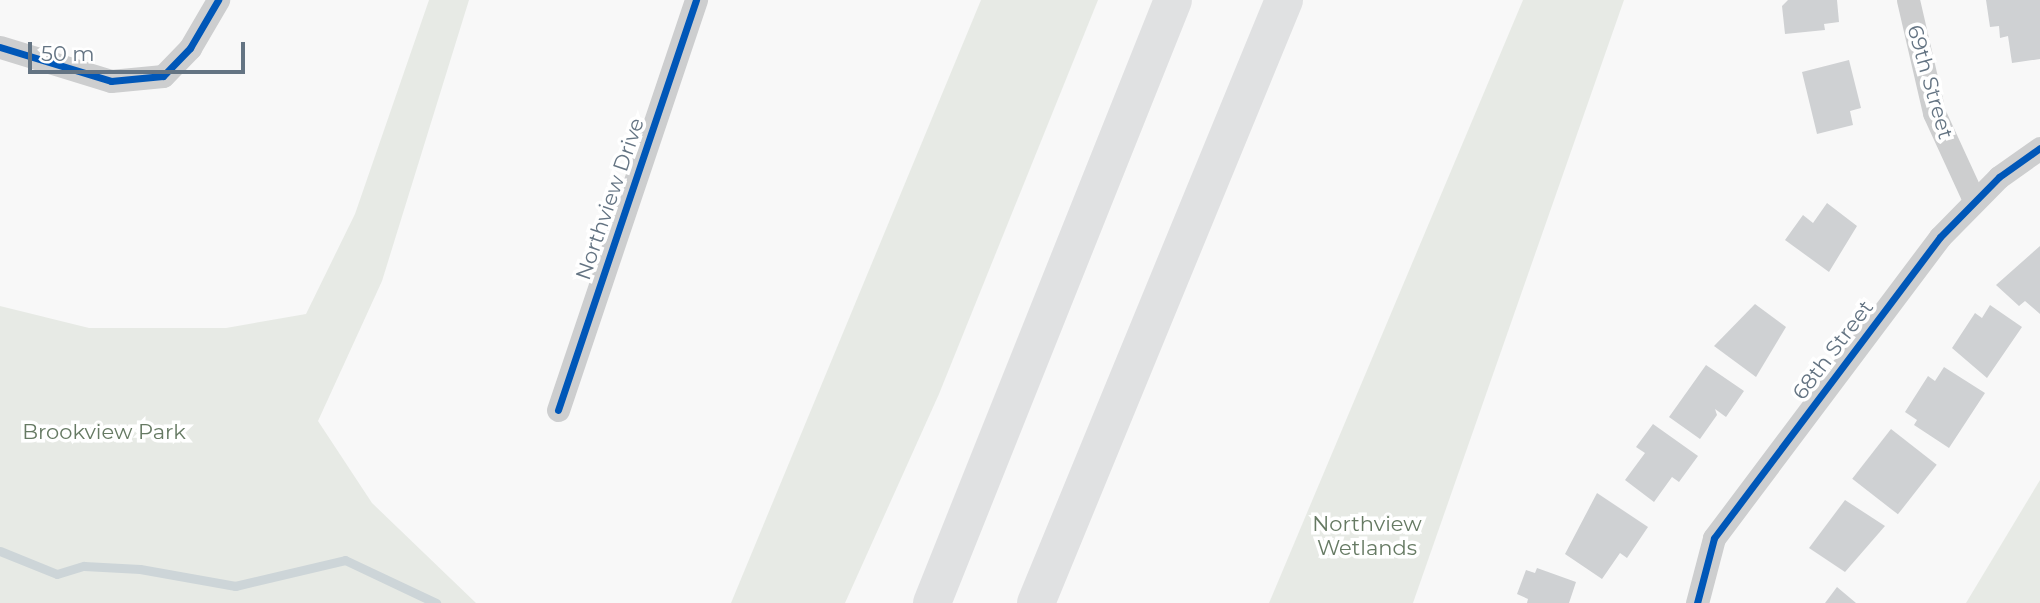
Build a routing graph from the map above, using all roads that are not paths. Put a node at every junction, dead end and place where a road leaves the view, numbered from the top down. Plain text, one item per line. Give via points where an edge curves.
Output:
1 (218, 0) edge
2 (696, 0) edge
3 (1173, 0) edge
4 (1284, 0) edge
5 (1908, 0) edge
6 (0, 47) edge
7 (2040, 148) edge
8 (1974, 200) junction
9 (558, 410) dead end
10 (932, 603) edge
11 (1036, 603) edge
12 (1697, 603) edge

1 - 6 street via 190,48 163,76 111,80
2 - 9 street, Northview Drive
3 - 10 highway
4 - 11 highway
5 - 8 street, 69th Street via 1934,113
7 - 8 street, 68th Street
8 - 12 street, 68th Street via 1940,237 1714,538

